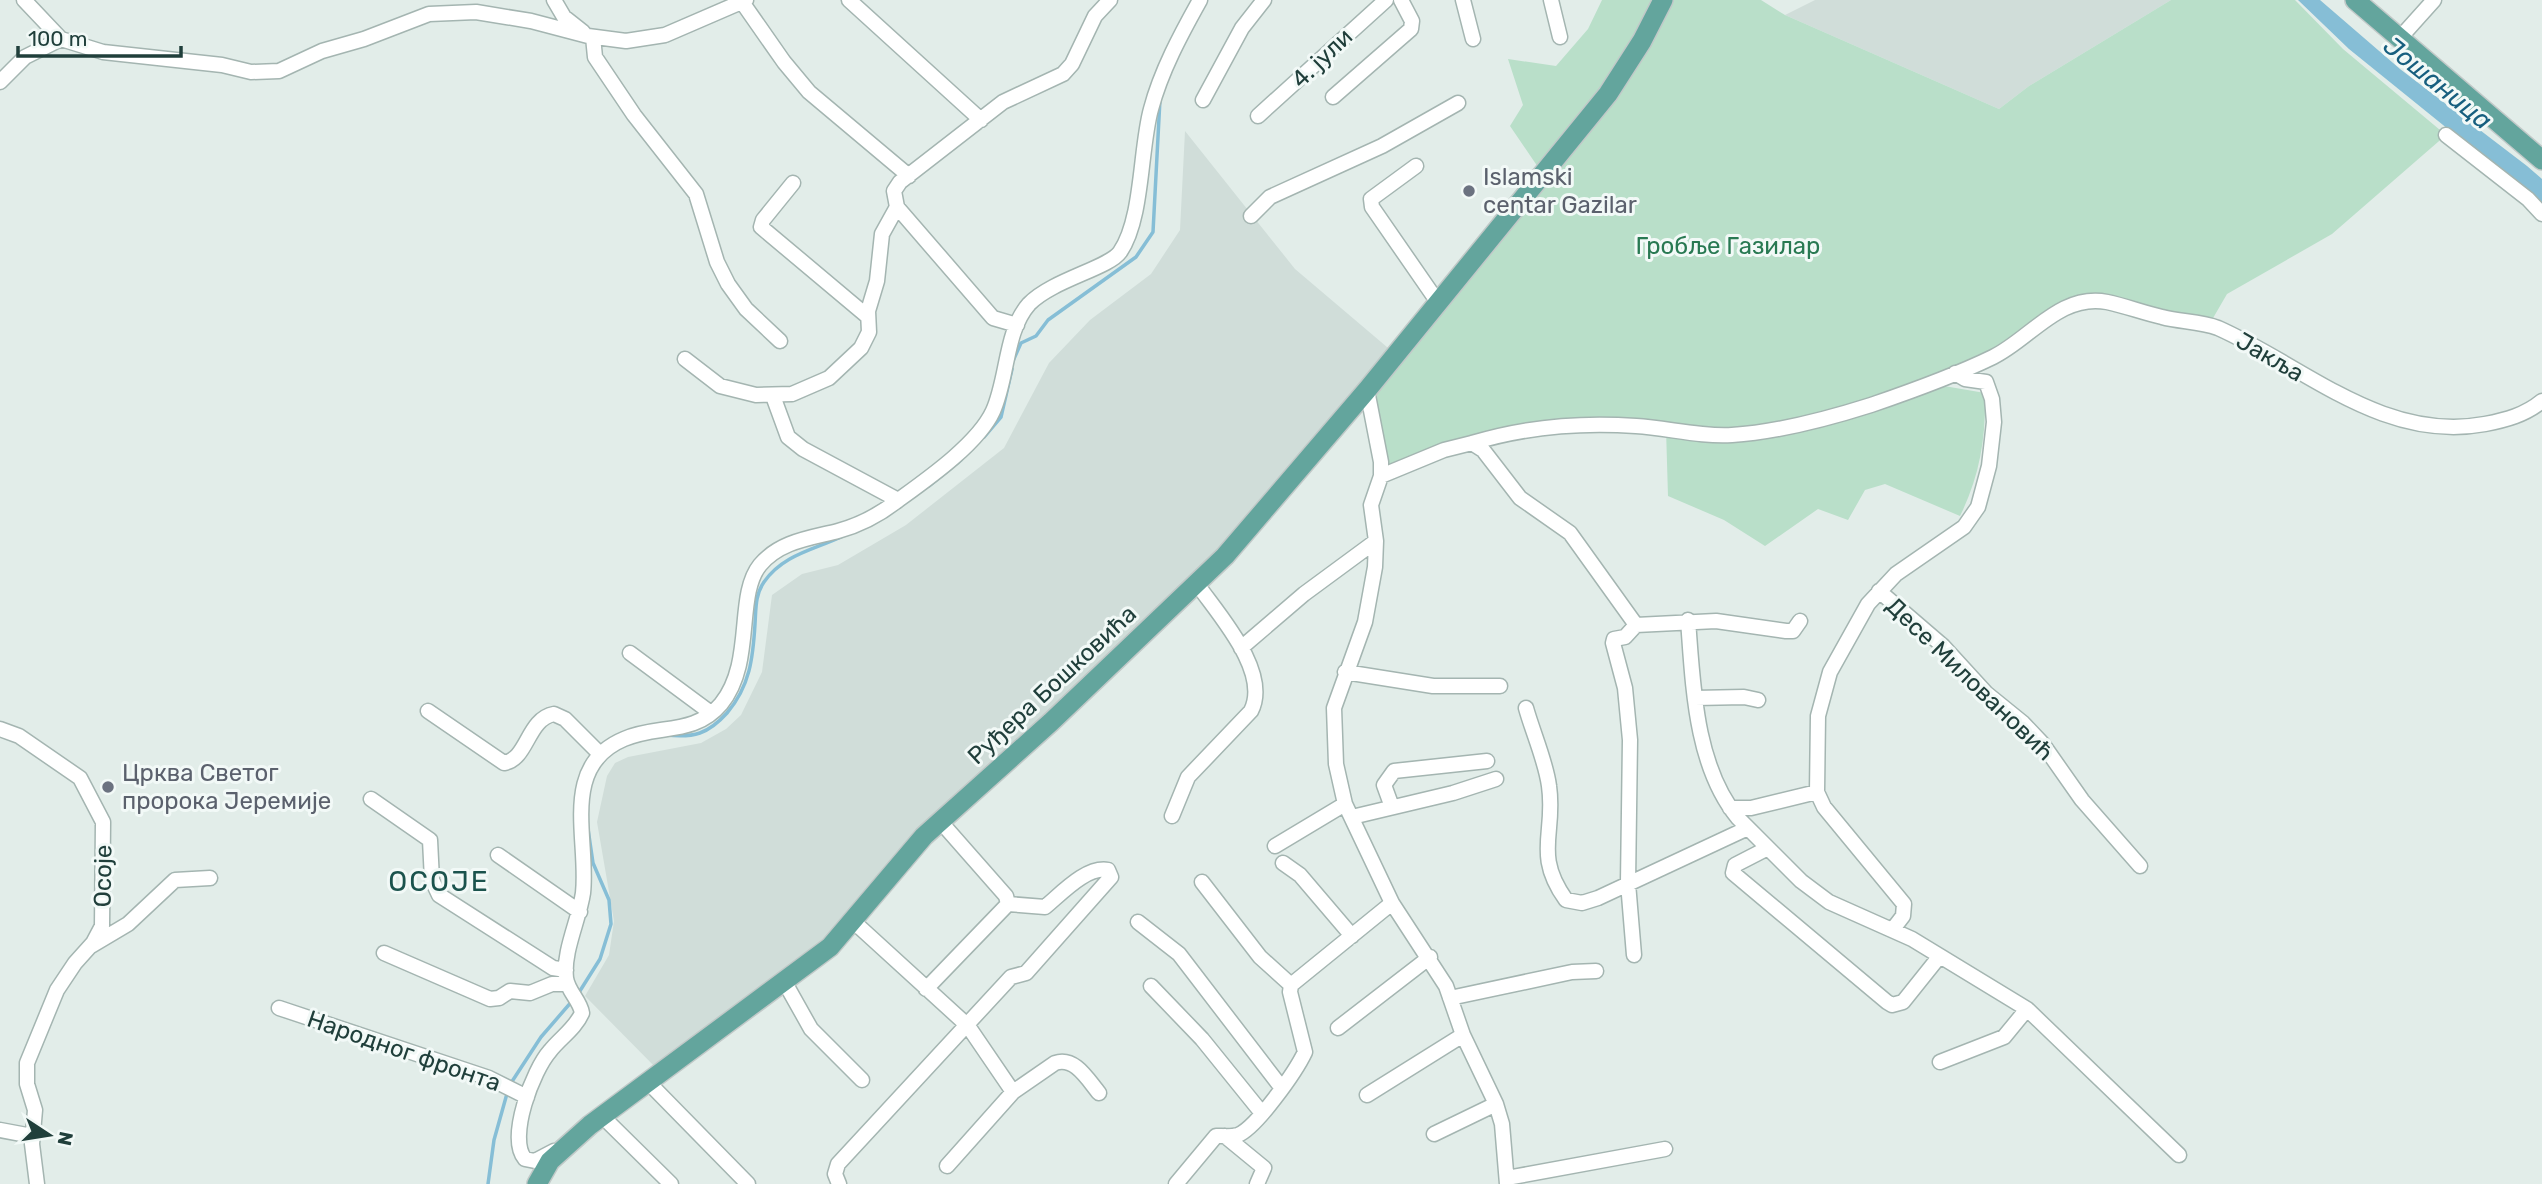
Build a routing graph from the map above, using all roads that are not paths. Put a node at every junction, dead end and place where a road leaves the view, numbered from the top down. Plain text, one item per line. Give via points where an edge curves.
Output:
1 (24, 0) edge
2 (554, 0) edge
3 (849, 0) edge
4 (1110, 0) edge
5 (1200, 0) edge
6 (1264, 0) edge
7 (1387, 0) edge
8 (1401, 0) edge
9 (1463, 0) edge
10 (1551, 0) edge
11 (1663, 0) edge
12 (2355, 0) edge
13 (2434, 0) edge
14 (744, 1) edge
15 (591, 37) junction
16 (1560, 37) dead end
17 (61, 39) junction
18 (1474, 39) dead end
19 (2399, 39) junction
20 (0, 82) edge
21 (1333, 97) dead end
22 (1203, 100) dead end
23 (1458, 103) dead end
24 (1258, 116) dead end
25 (981, 120) junction
26 (2446, 135) dead end
27 (2540, 155) edge
28 (1416, 166) dead end
29 (909, 176) junction
30 (793, 183) dead end
31 (897, 207) junction
32 (2542, 214) edge
33 (1251, 216) dead end
34 (1437, 301) junction
35 (867, 316) junction
36 (1017, 325) junction
37 (780, 341) dead end
38 (685, 359) dead end
39 (1955, 373) junction
40 (1367, 390) junction
41 (773, 396) junction
42 (2542, 401) edge
43 (1472, 443) junction
44 (1381, 476) junction
45 (898, 500) junction
46 (1376, 541) junction
47 (1197, 584) junction
48 (1879, 591) junction
49 (1688, 620) junction
50 (1800, 621) dead end
51 (1636, 625) junction
52 (1241, 648) junction
53 (630, 653) dead end
54 (1345, 672) junction
55 (1500, 685) dead end
56 (1695, 698) junction
57 (1758, 700) dead end
58 (1526, 708) dead end
59 (428, 711) dead end
60 (711, 713) junction
61 (0, 729) edge
62 (599, 753) junction
63 (1487, 761) dead end
64 (1496, 779) dead end
65 (1818, 792) junction
66 (371, 799) dead end
67 (1392, 807) junction
68 (1730, 808) junction
69 (1349, 810) junction
70 (1172, 816) dead end
71 (940, 821) junction
72 (1748, 828) junction
73 (1275, 846) dead end
74 (1768, 848) junction
75 (498, 855) dead end
76 (1283, 863) dead end
77 (2140, 866) dead end
78 (210, 878) dead end
79 (1202, 882) dead end
80 (1628, 883) junction
81 (1392, 903) junction
82 (1009, 904) junction
83 (580, 912) junction
84 (854, 922) junction
85 (1138, 922) dead end
86 (1893, 929) junction
87 (1352, 936) junction
88 (90, 947) junction
89 (384, 953) dead end
90 (1634, 955) dead end
91 (1430, 957) junction
92 (1939, 957) junction
93 (1595, 971) dead end
94 (568, 981) junction
95 (784, 981) junction
96 (1291, 985) junction
97 (1151, 986) dead end
98 (926, 989) junction
99 (1450, 998) junction
100 (279, 1008) dead end
101 (2027, 1009) junction
102 (968, 1026) junction
103 (1338, 1028) dead end
104 (1463, 1034) junction
105 (1940, 1062) dead end
106 (862, 1080) dead end
107 (647, 1082) junction
108 (1282, 1087) junction
109 (515, 1090) junction
110 (1013, 1092) junction
111 (1100, 1093) dead end
112 (1367, 1096) dead end
113 (1496, 1104) junction
114 (1261, 1112) junction
115 (602, 1116) junction
116 (0, 1130) edge
117 (1434, 1134) dead end
118 (32, 1136) junction
119 (1225, 1136) junction
120 (518, 1139) joint
121 (1665, 1149) dead end
122 (562, 1150) junction
123 (2179, 1155) dead end
124 (947, 1166) dead end
125 (1507, 1181) edge
126 (541, 1182) edge
127 (37, 1184) edge
128 (671, 1184) edge
129 (748, 1184) edge
130 (839, 1184) edge
131 (1176, 1184) edge
132 (1257, 1184) edge

1 - 17 street
2 - 15 street via 564,17
3 - 25 street
4 - 25 street via 1095,16 1063,74 1015,94
5 - 36 street via 1151,108 1138,191 1122,250 1045,291 1027,307
6 - 22 street via 1242,28
7 - 24 street, 4. јули
8 - 21 street, 4. јули via 1412,21 1411,29
9 - 18 street
10 - 16 street
11 - 34 main road, Руђера Бошковића via 1608,94
12 - 19 main road
13 - 19 street
14 - 15 street via 656,37 626,41
14 - 29 street via 809,92
15 - 17 street via 476,12 435,13 279,71 264,72 103,52
15 - 37 street via 596,57 634,116 696,194 728,284 746,309
17 - 20 street via 25,57
19 - 27 main road
23 - 33 street via 1382,146 1270,197
25 - 29 street
26 - 32 street
28 - 34 street via 1371,199 1372,207
29 - 31 street via 896,186
30 - 35 street via 761,227
31 - 35 street via 882,234 877,281
31 - 36 street via 993,318
34 - 40 main road, Руђера Бошковића
35 - 41 street via 869,332 861,348 829,378 799,392
36 - 45 street via 989,419 948,461
38 - 41 street via 720,386
39 - 42 street, Јакља via 2003,352 2067,308 2103,301 2216,327 2353,402 2416,422 2464,429 2512,418
39 - 43 street via 1854,410 1749,433 1703,435 1609,425 1534,429
39 - 48 street, Десе Миловановић via 1986,382 1992,399 1992,446 1981,500 1958,533 1896,574
40 - 44 street
40 - 47 main road, Руђера Бошковића
41 - 45 street via 788,437
43 - 44 street
43 - 51 street via 1483,450 1520,498 1570,533
44 - 46 street via 1371,505
45 - 60 street via 859,523 795,542 760,565 752,583 734,683
46 - 52 street
46 - 54 street via 1368,608
47 - 52 street
47 - 71 main road, Руђера Бошковића
48 - 65 street, Десе Миловановић via 1830,672 1818,716
48 - 77 street, Десе Миловановић via 2042,743 2082,800
49 - 50 street via 1786,631 1793,631
49 - 51 street
49 - 56 street
51 - 80 street via 1613,643 1625,688 1630,740
52 - 70 street via 1253,676 1254,706 1188,777
53 - 60 street
54 - 55 street via 1433,686
54 - 69 street via 1334,708 1333,735
56 - 57 street
56 - 68 street via 1709,760
58 - 80 street via 1549,785 1547,856 1559,890 1566,900 1582,904
59 - 62 street via 505,763 516,758 533,728 554,714
60 - 62 street via 705,720 677,730 625,738
61 - 88 street, Осоје via 19,736 80,778 103,822 102,926
62 - 83 street via 581,794 584,872
63 - 67 street via 1394,771 1384,785
64 - 67 street
65 - 68 street via 1751,808
65 - 86 street via 1840,829 1904,904 1903,916
66 - 94 street via 430,840 432,880 439,895
67 - 69 street
68 - 72 street
69 - 73 street
69 - 81 street
71 - 82 street
71 - 84 main road, Руђера Бошковића
72 - 74 street
72 - 80 street
74 - 86 street via 1829,902
74 - 92 street via 1735,864 1733,873 1892,1006 1903,1002
75 - 83 street
76 - 87 street via 1300,875
78 - 88 street via 175,880 128,924
79 - 96 street via 1260,957
80 - 90 street
81 - 87 street
81 - 91 street
82 - 98 street
82 - 102 street via 1045,907 1085,876 1101,869 1108,870 1111,877 1026,973 1011,977
83 - 94 street
84 - 95 main road, Руђера Бошковића via 830,947
84 - 98 street
85 - 108 street via 1179,954
86 - 92 street
87 - 96 street
88 - 118 street, Осоје via 57,990 27,1063 27,1084 35,1110
89 - 94 street via 490,999
91 - 99 street
91 - 103 street
92 - 101 street
93 - 99 street
94 - 109 street, Народног фронта via 582,1008 580,1018
95 - 106 street via 811,1029
95 - 107 main road, Руђера Бошковића
96 - 108 street via 1306,1052
97 - 114 street via 1202,1039
98 - 102 street
99 - 104 street
100 - 109 street, Народног фронта
101 - 105 street via 2004,1037
101 - 123 street
102 - 110 street
102 - 130 street via 838,1164
104 - 112 street
104 - 113 street
107 - 115 main road, Руђера Бошковића
107 - 129 street
108 - 114 street
109 - 120 street, Народног фронта
110 - 111 street via 1062,1060 1073,1063
110 - 124 street
113 - 117 street
113 - 125 street
114 - 119 street via 1237,1136
115 - 122 main road, Руђера Бошковића
115 - 128 street
116 - 118 street
118 - 127 street, Осоје
119 - 131 street via 1206,1144
119 - 132 street via 1264,1168
120 - 122 street, Руђера Бошковића via 523,1157 531,1161
121 - 125 street
122 - 126 main road, Руђера Бошковића

